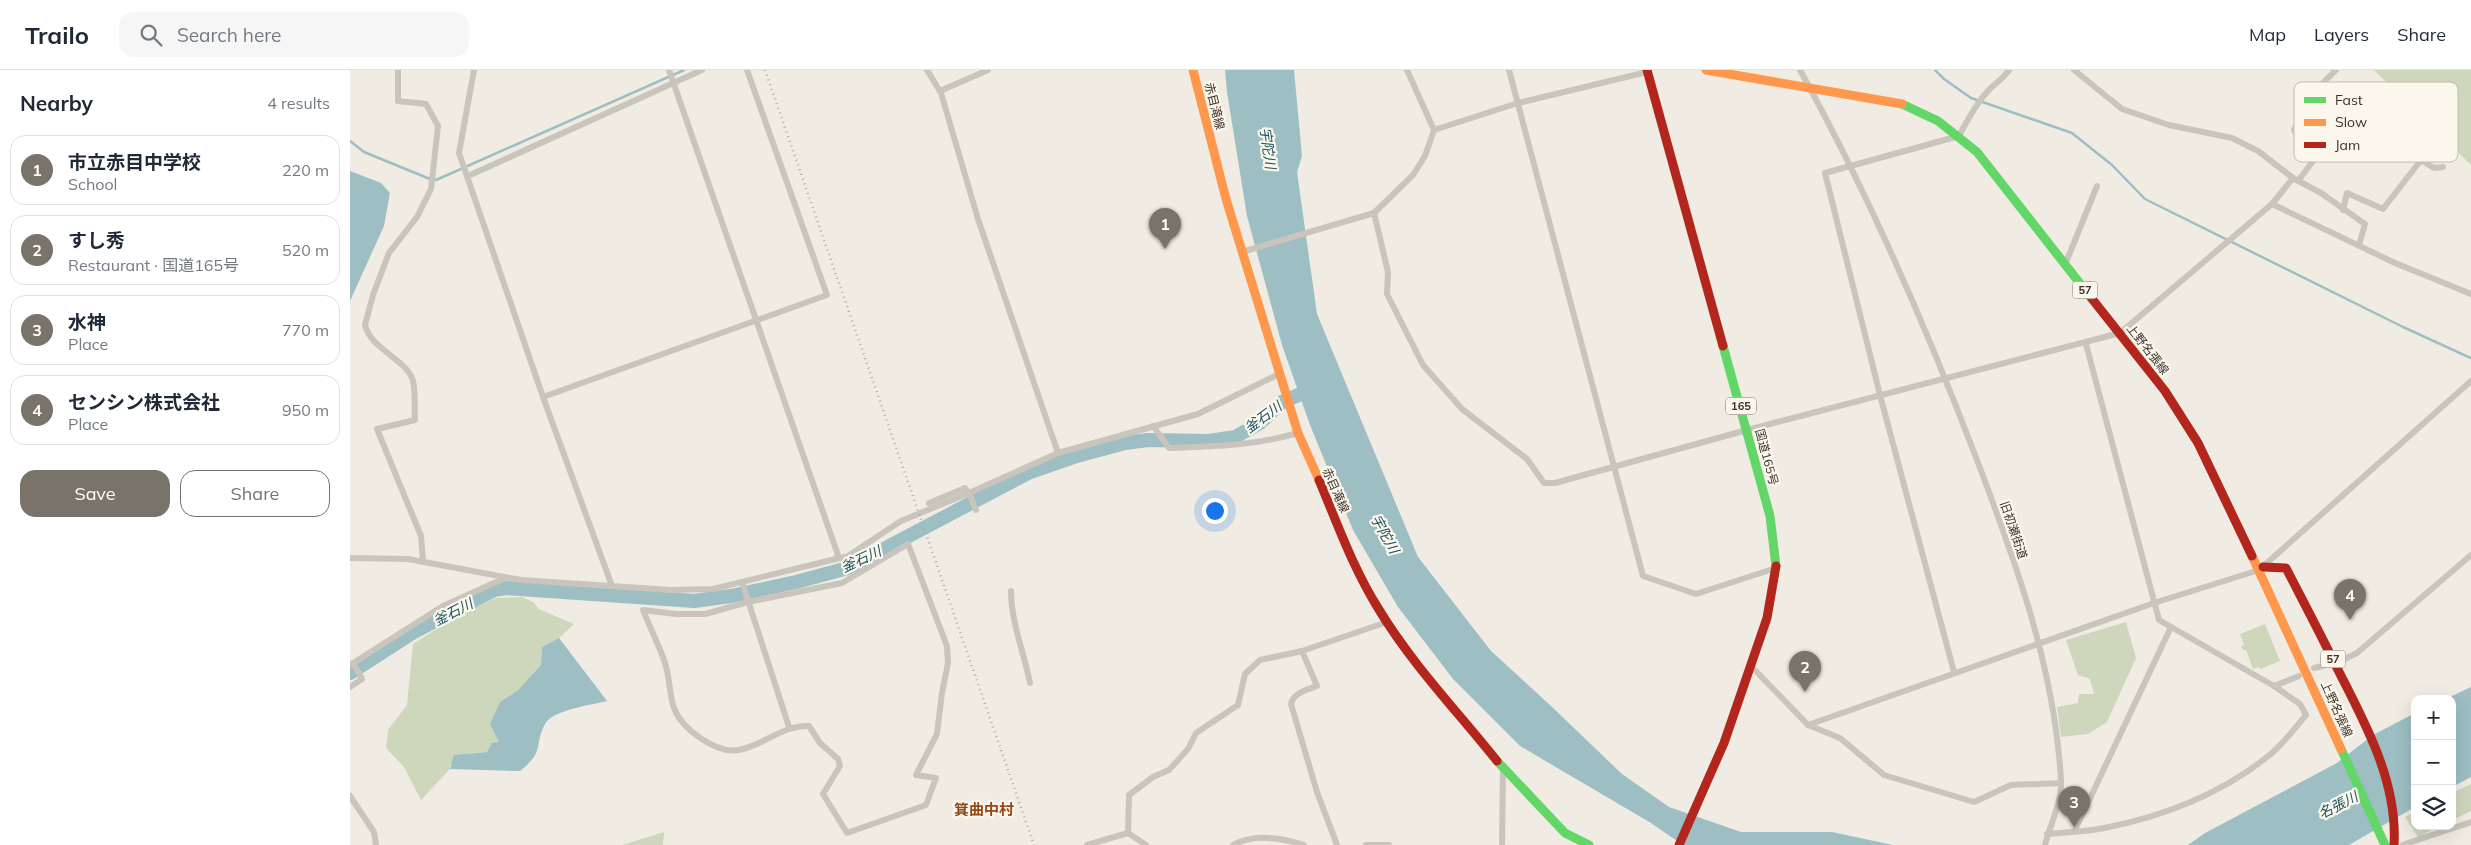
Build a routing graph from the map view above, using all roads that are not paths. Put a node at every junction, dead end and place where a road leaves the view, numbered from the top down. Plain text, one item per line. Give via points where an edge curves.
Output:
1 (398, 70) edge
2 (474, 70) edge
3 (702, 70) edge
4 (748, 70) edge
5 (927, 70) edge
6 (988, 70) edge
7 (1193, 70) edge
8 (1407, 70) edge
9 (1509, 70) edge
10 (1706, 70) edge
11 (1800, 70) edge
12 (2009, 70) edge
13 (2074, 70) edge
14 (2336, 70) edge
15 (1647, 71) edge
16 (672, 77) edge
17 (2323, 82) edge
18 (1808, 86) junction
19 (940, 91) junction
20 (1518, 103) junction
21 (1434, 130) junction
22 (1959, 136) junction
23 (2312, 162) edge
24 (2419, 162) edge
25 (2424, 162) edge
26 (1849, 166) junction
27 (2443, 167) dead end
28 (468, 176) junction
29 (2296, 180) junction
30 (2097, 186) dead end
31 (2272, 204) junction
32 (2343, 210) junction
33 (1374, 213) junction
34 (2359, 245) junction
35 (1245, 251) junction
36 (2065, 264) junction
37 (2471, 294) edge
38 (756, 322) junction
39 (2120, 333) junction
40 (2086, 344) junction
41 (1279, 374) junction
42 (1945, 378) junction
43 (2471, 381) edge
44 (1880, 395) junction
45 (542, 398) junction
46 (1153, 426) junction
47 (1747, 430) junction
48 (1298, 433) junction
49 (1058, 454) junction
50 (1614, 465) junction
51 (969, 494) junction
52 (929, 503) dead end
53 (975, 509) dead end
54 (2471, 555) edge
55 (350, 558) edge
56 (839, 558) junction
57 (423, 561) junction
58 (1776, 568) junction
59 (2261, 569) junction
60 (505, 578) junction
61 (743, 585) junction
62 (612, 586) junction
63 (1011, 591) dead end
64 (747, 600) junction
65 (2154, 603) junction
66 (1387, 622) junction
67 (2172, 627) junction
68 (2040, 643) junction
69 (1302, 651) junction
70 (2335, 662) junction
71 (352, 664) edge
72 (1752, 667) junction
73 (2314, 668) dead end
74 (1954, 672) junction
75 (2299, 676) dead end
76 (1030, 683) dead end
77 (2274, 686) junction
78 (350, 687) edge
79 (1808, 725) junction
80 (789, 727) junction
81 (1503, 768) junction
82 (2061, 782) junction
83 (350, 796) edge
84 (2471, 822) edge
85 (2075, 830) junction
86 (1128, 833) junction
87 (2046, 839) edge
88 (376, 845) edge
89 (1087, 845) edge
90 (1146, 845) edge
91 (1234, 845) edge
92 (1304, 845) edge
93 (1336, 845) edge
94 (1366, 845) edge
95 (1390, 845) edge
96 (1502, 845) edge
97 (1589, 845) edge
98 (1679, 845) edge
99 (2385, 845) edge
100 (2394, 845) edge
101 (2402, 845) edge

1 - 57 street via 398,101 426,104 438,126 434,172 431,189 417,217 389,253 370,302 365,325 373,340 413,380 415,420 377,429 421,536
2 - 28 street via 459,153
3 - 16 street
4 - 38 street via 827,295
5 - 19 street
6 - 19 street
7 - 35 main road, 赤目滝線 via 1226,200
8 - 21 street
9 - 20 street
10 - 18 main road, 上野名張線 / 57
11 - 18 street, 旧初瀬街道
12 - 22 street via 1980,100
13 - 29 street via 2122,109 2169,125 2232,138 2258,151
14 - 17 street
15 - 20 street
15 - 47 main road, 国道165号 / 165
16 - 28 street
16 - 38 street
18 - 22 main road, 上野名張線 / 57 via 1903,104 1938,121
18 - 26 street, 旧初瀬街道
19 - 49 street via 978,220
20 - 21 street
20 - 50 street
21 - 33 street via 1413,175
22 - 26 street
22 - 36 main road, 上野名張線 / 57 via 1977,152
23 - 29 street
24 - 32 street via 2383,209 2347,193
25 - 27 street via 2434,168
26 - 42 street, 旧初瀬街道
26 - 44 street via 1825,174
28 - 45 street
29 - 31 street
29 - 32 street
30 - 36 street
31 - 34 street
31 - 39 street
32 - 34 street via 2365,224
33 - 35 street
33 - 50 street via 1388,272 1387,294 1423,365 1462,409 1527,458 1544,483 1555,483
34 - 37 street
35 - 41 main road, 赤目滝線
36 - 39 main road, 上野名張線 / 57
38 - 45 street
38 - 56 street
39 - 40 street
39 - 59 main road, 上野名張線 / 57 via 2165,391 2198,443
40 - 42 street
40 - 65 street
41 - 46 street via 1198,414
41 - 48 main road, 赤目滝線
42 - 44 street
42 - 68 street, 旧初瀬街道 via 1995,509
43 - 59 street
44 - 47 street
44 - 74 street
45 - 62 street
46 - 48 street via 1169,448 1244,445
46 - 49 street
47 - 50 street
47 - 58 main road, 国道165号 / 165 via 1770,516
48 - 66 main road, 赤目滝線 via 1355,564
49 - 51 street
50 - 58 street via 1643,576 1696,594
51 - 52 street via 965,488
51 - 53 street
51 - 56 street via 901,521 863,548
54 - 70 street via 2357,653
55 - 57 street
56 - 61 street
57 - 60 street
58 - 72 main road, 国道165号 / 165 via 1767,618
59 - 65 street
59 - 70 main road, 57 via 2286,568
59 - 99 main road, 上野名張線 / 57
60 - 62 street
60 - 71 street via 443,606
61 - 62 street via 696,590
61 - 64 street
63 - 76 street via 1011,611
64 - 80 street
64 - 80 street via 705,614 643,610 665,663 674,709 698,738 718,748 736,751
64 - 80 street via 842,583 908,544 947,646 948,663 938,734 916,775 936,778 926,805 847,833 823,794 840,766 838,759 820,743 809,726
65 - 67 street via 2159,620
65 - 68 street
66 - 69 street
66 - 81 main road, 赤目滝線
67 - 77 street
67 - 85 street
68 - 74 street
68 - 82 street, 旧初瀬街道
69 - 86 street via 1260,660 1252,666 1245,674 1238,704 1196,733 1188,749 1169,770 1134,789 1129,795
69 - 93 street via 1317,686 1292,698 1291,704
70 - 73 street
70 - 100 main road, 57 via 2376,748 2396,833
71 - 78 street via 362,678
72 - 79 street
72 - 98 main road, 国道165号 / 165 via 1724,743
74 - 79 street
75 - 77 street
77 - 85 street via 2300,704 2306,715 2268,756 2240,777 2213,792 2136,821 2101,829
79 - 82 street via 1840,738 1884,775 1974,802 2011,785
81 - 96 street
81 - 97 main road, 赤目滝線 via 1565,833
82 - 87 street, 旧初瀬街道
83 - 88 street via 374,832
84 - 101 street
85 - 87 street
86 - 89 street
86 - 90 street
91 - 92 street via 1244,839 1274,838
94 - 95 street

